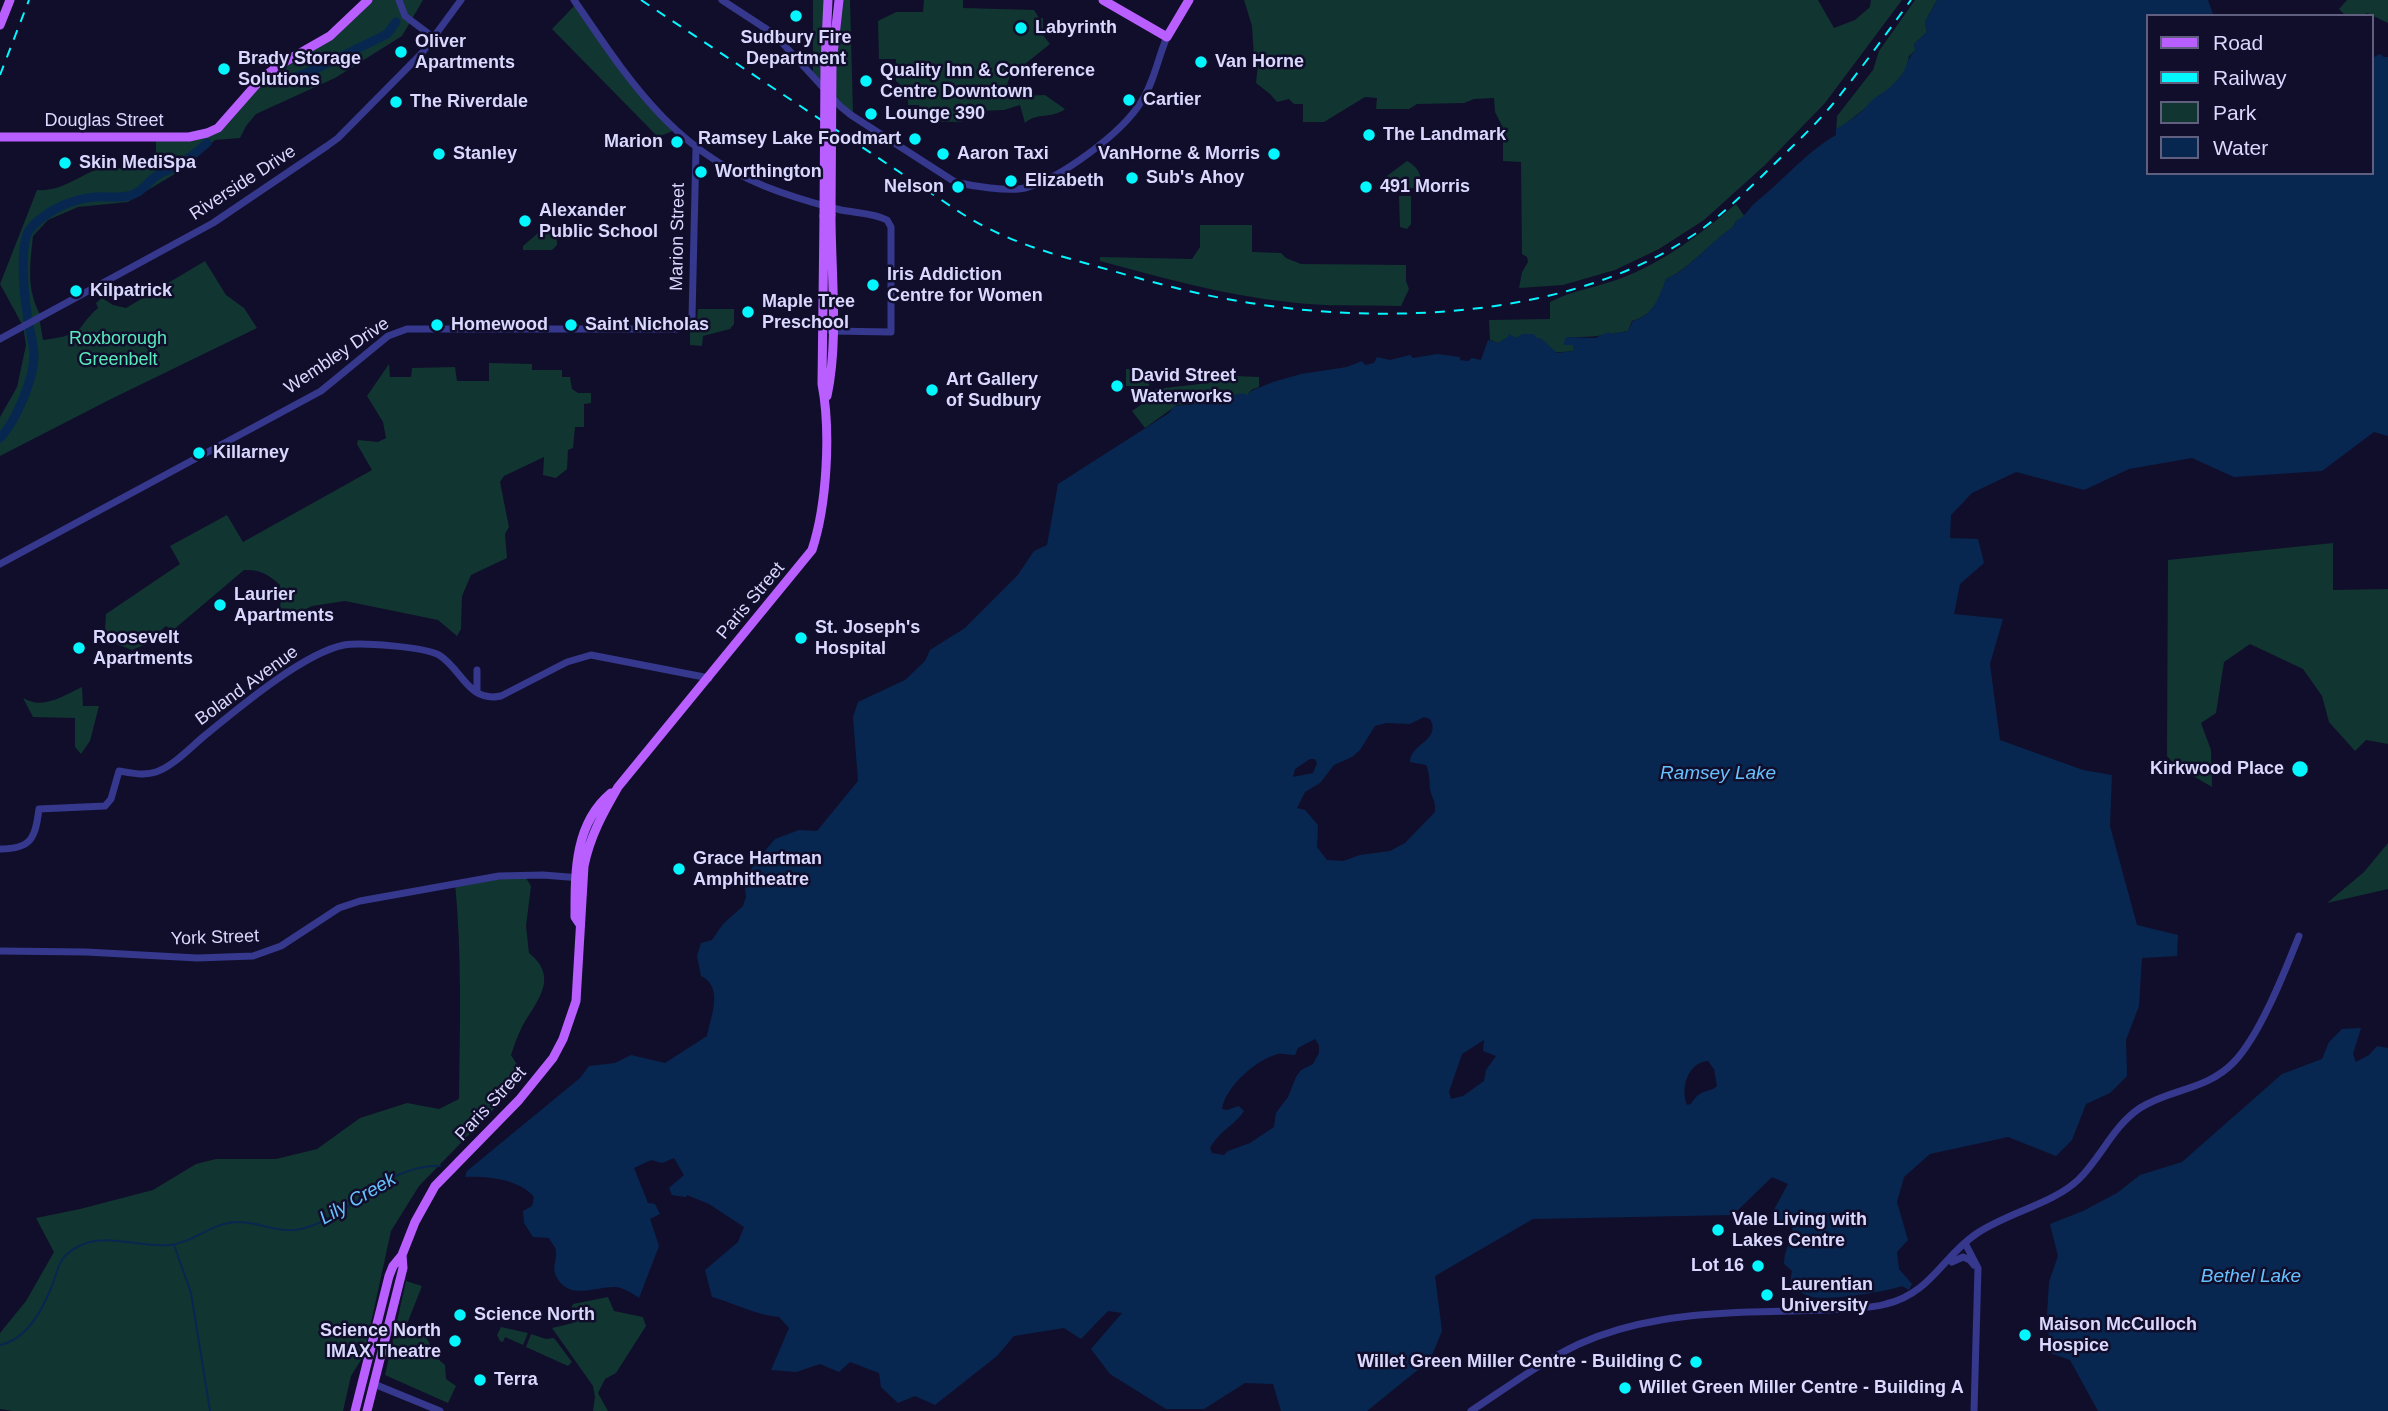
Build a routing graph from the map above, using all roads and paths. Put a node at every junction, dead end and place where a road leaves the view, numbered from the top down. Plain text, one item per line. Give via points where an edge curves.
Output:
1 (10, 0) edge
2 (368, 0) edge
3 (399, 0) edge
4 (461, 0) edge
5 (574, 0) edge
6 (722, 0) edge
7 (828, 0) edge
8 (839, 0) edge
9 (1103, 0) edge
10 (1189, 0) edge
11 (1180, 15) junction
12 (0, 25) edge
13 (1151, 27) junction
14 (433, 37) junction
15 (1167, 37) junction
16 (828, 64) junction
17 (0, 137) edge
18 (696, 148) junction
19 (688, 325) joint
20 (828, 331) junction
21 (0, 339) edge
22 (0, 564) edge
23 (477, 670) dead end
24 (709, 678) junction
25 (477, 693) junction
26 (0, 849) edge
27 (579, 878) junction
28 (2299, 936) dead end
29 (0, 951) edge
30 (1965, 1243) junction
31 (402, 1255) junction
32 (1945, 1264) junction
33 (393, 1266) junction
34 (1977, 1266) junction
35 (374, 1384) junction
36 (360, 1392) junction
37 (355, 1411) edge
38 (367, 1411) edge
39 (440, 1411) edge
40 (1471, 1411) edge
41 (1974, 1411) edge

1 - 12 main road
2 - 17 main road, Douglas Street via 330,36 268,74 223,123 207,133 189,137
3 - 14 street via 405,16
4 - 14 street, Riverside Drive
5 - 18 street via 648,103
6 - 15 street via 774,34 845,110 955,182 1023,188 1064,170 1118,128 1141,103
7 - 16 main road, Paris Street
8 - 16 main road, Paris Street
9 - 13 main road
10 - 11 main road
11 - 13 main road via 1166,27
11 - 15 main road
13 - 15 main road
14 - 21 street, Riverside Drive via 327,146 213,223
16 - 20 main road, Paris Street, bridge
18 - 19 street, Marion Street via 692,317
18 - 20 street via 767,187 887,220 891,227 891,332
19 - 22 street, Wembley Drive via 677,329 398,331 318,392
20 - 24 main road, Paris Street via 831,367 825,401 824,504 812,550
23 - 25 street
24 - 25 street via 592,655 567,662 502,696 491,699
24 - 27 main road, Paris Street via 598,805 579,848
25 - 26 street, Boland Avenue via 438,654 384,645 345,645 323,652 241,707 164,768 147,774 119,772 106,806 39,809 28,842
27 - 29 street, York Street via 480,878 360,901 339,908 281,946 253,956
27 - 31 main road, Paris Street via 576,1001 563,1039 519,1100 436,1186
28 - 30 street via 2249,1043 2228,1068 2209,1082 2142,1107 2070,1187 2003,1217
30 - 32 street
30 - 34 street
31 - 33 main road, Paris Street
31 - 35 main road, Paris Street via 403,1268
32 - 34 street via 1963,1257
32 - 40 street via 1919,1291 1887,1304 1667,1318 1614,1331 1566,1350
33 - 35 main road via 371,1372
33 - 36 main road, Paris Street
34 - 41 street
35 - 36 main road
35 - 38 main road, Paris Street
35 - 39 street
36 - 37 main road, Paris Street

